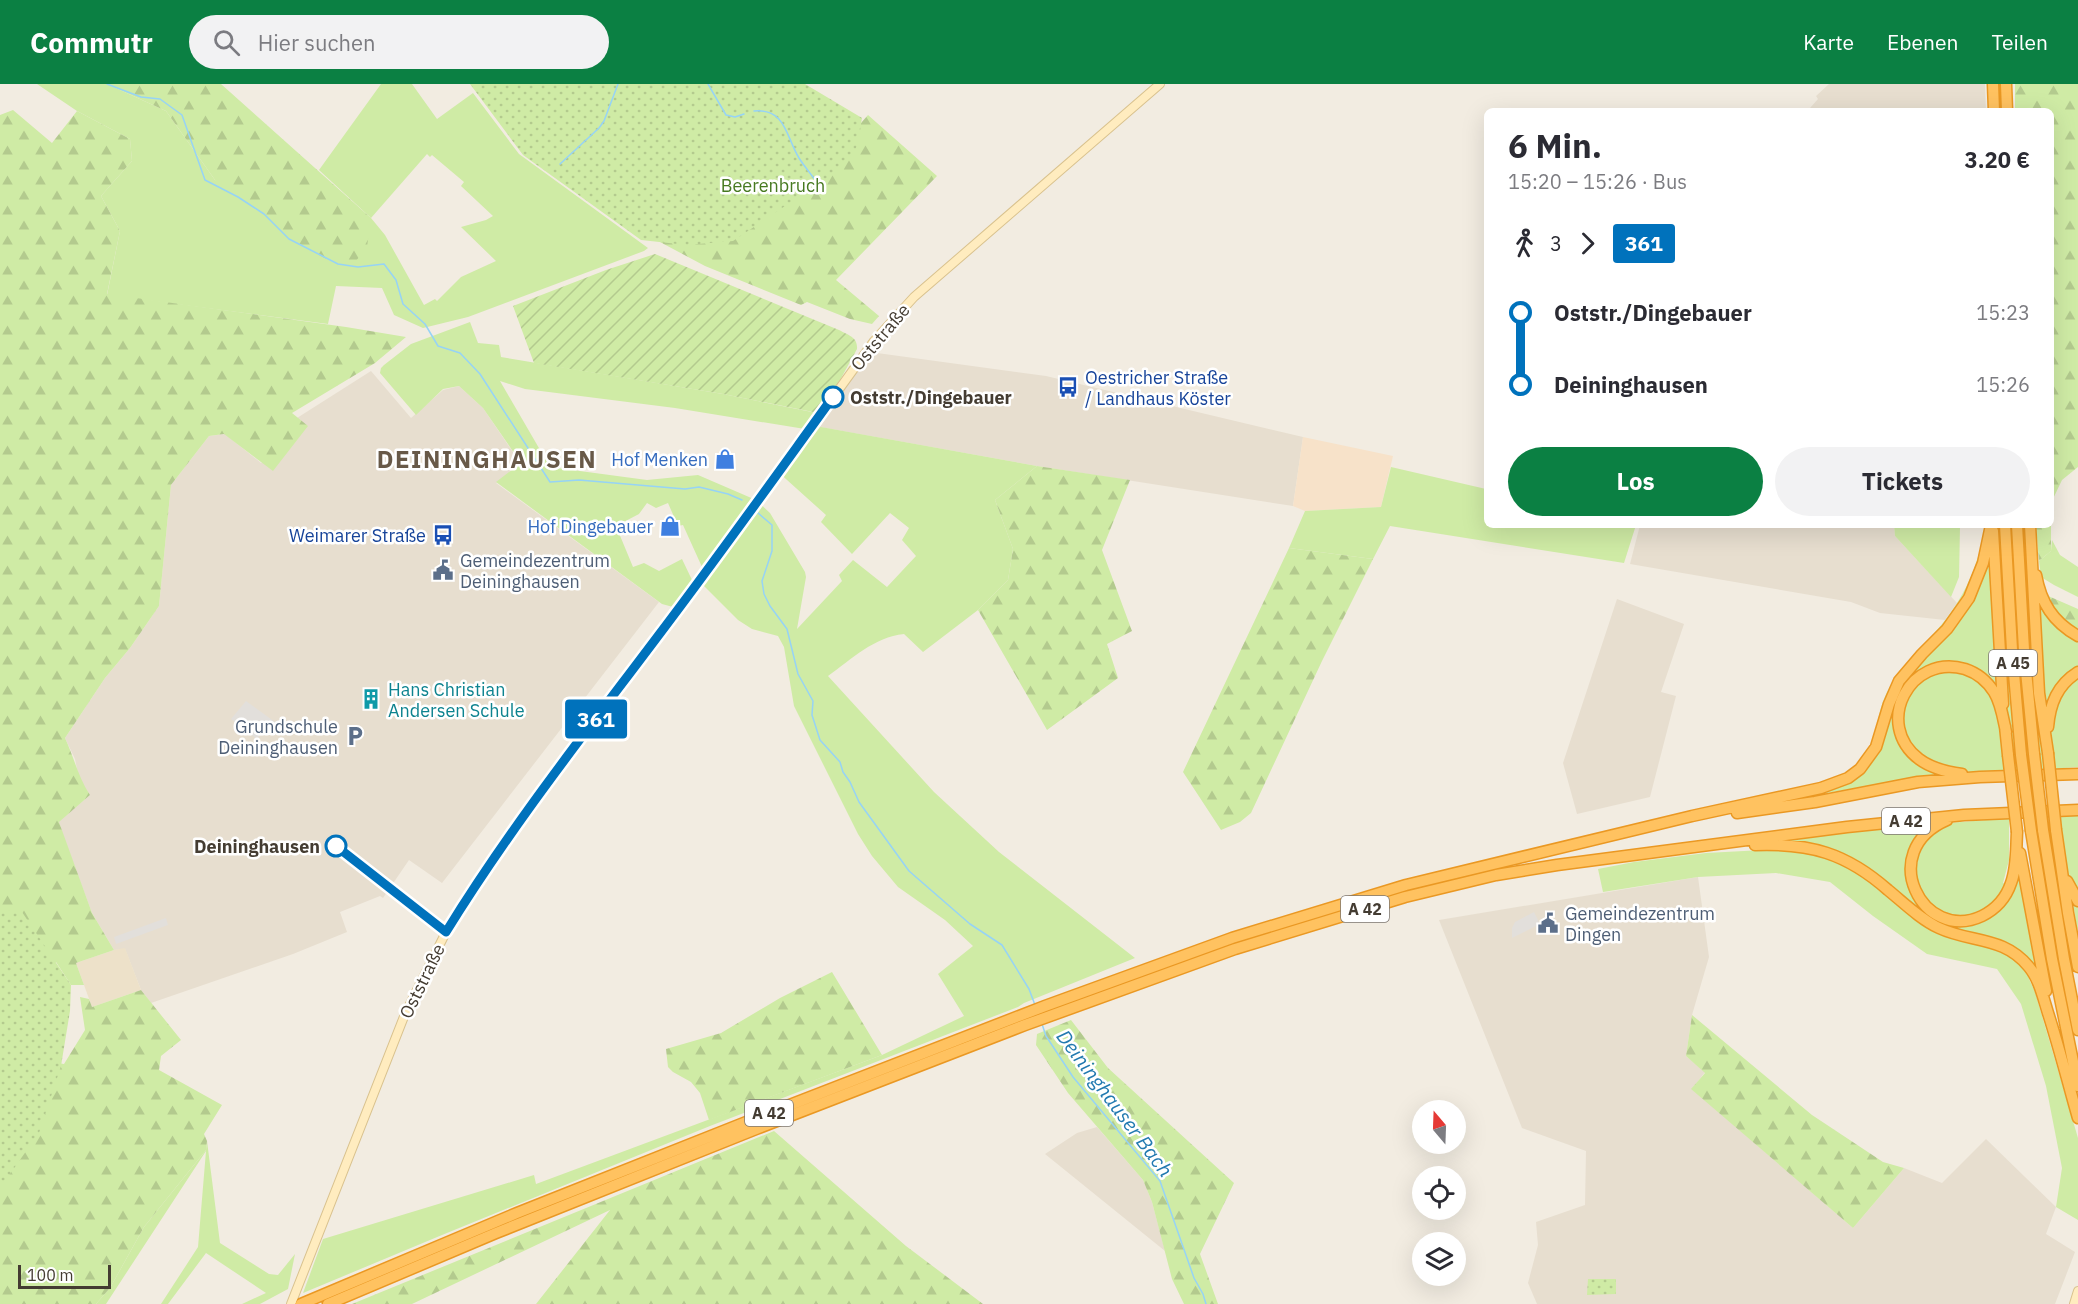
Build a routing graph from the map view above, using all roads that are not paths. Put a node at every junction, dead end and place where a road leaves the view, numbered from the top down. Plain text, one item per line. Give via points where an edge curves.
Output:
1 (1160, 84) edge
2 (1993, 84) edge
3 (2006, 84) edge
4 (2007, 105) edge
5 (1994, 106) edge
6 (1992, 528) edge
7 (2005, 528) edge
8 (2017, 528) edge
9 (2030, 528) edge
10 (1990, 552) junction
11 (2032, 552) junction
12 (2078, 636) edge
13 (2078, 672) edge
14 (2006, 732) junction
15 (2047, 749) junction
16 (2078, 774) edge
17 (1980, 777) junction
18 (2078, 810) edge
19 (1964, 815) junction
20 (2017, 832) junction
21 (1618, 834) junction
22 (1691, 848) junction
23 (2060, 860) junction
24 (2078, 901) edge
25 (2078, 967) edge
26 (1047, 1011) junction
27 (1023, 1020) junction
28 (2078, 1030) edge
29 (2058, 1044) junction
30 (2078, 1086) edge
31 (2078, 1118) edge
32 (2078, 1291) edge
33 (291, 1304) edge
34 (301, 1304) edge
35 (328, 1304) edge
36 (2074, 1304) edge

1 - 33 main road, Oststraße via 892,319 530,807 446,932 405,1014
2 - 5 highway
3 - 4 highway
6 - 10 highway
7 - 30 highway, A 45, bridge via 2021,755 2053,969
8 - 28 highway, A 45, bridge via 2026,672 2043,831
9 - 11 highway
10 - 14 highway
10 - 21 highway via 1959,614 1899,681 1876,747 1860,769 1821,788
11 - 12 highway via 2042,598 2053,618
11 - 15 highway via 2039,693
13 - 15 highway via 2063,684 2052,702
14 - 17 highway via 1995,693 1970,670 1935,669 1908,688 1898,722 1912,753 1947,772
14 - 20 highway, bridge
15 - 23 highway, bridge
16 - 17 highway, A 42
17 - 21 highway, A 42 via 1917,782
18 - 19 highway, A 42
19 - 20 highway via 1926,833 1912,856 1910,870 1918,896 1932,911 1950,920 1977,918 2000,903 2012,881
19 - 22 highway, A 42
20 - 29 highway
21 - 26 highway, A 42 via 1406,885 1232,938
22 - 26 highway, A 42 via 1496,875 1405,897
22 - 29 highway via 1781,844 1820,850 1857,865 1936,927 2004,946 2018,955 2035,976
23 - 24 highway
23 - 25 highway
26 - 27 highway, A 42
27 - 34 highway, A 42 via 528,1209
27 - 35 highway, A 42
29 - 31 highway
32 - 36 main road

